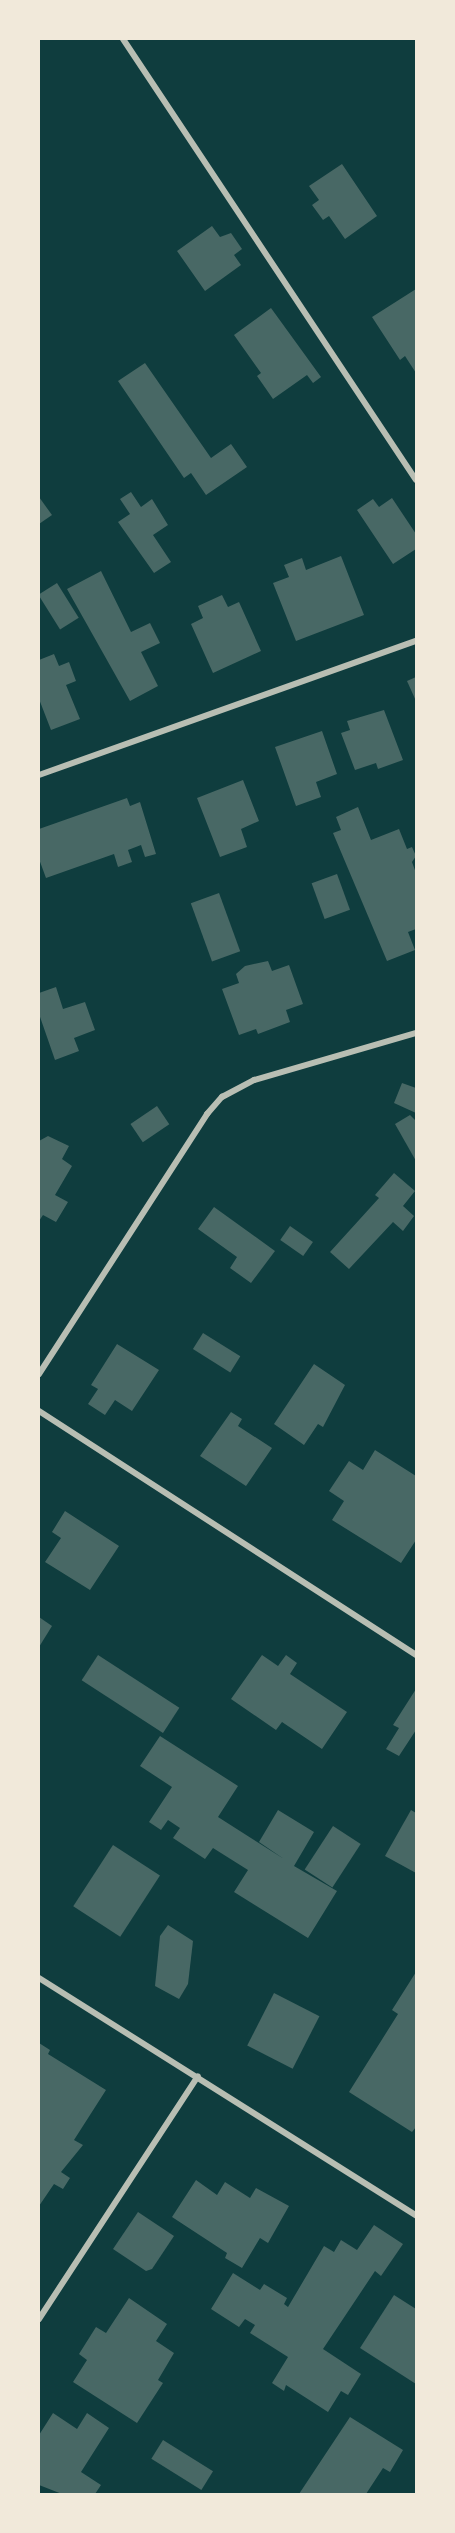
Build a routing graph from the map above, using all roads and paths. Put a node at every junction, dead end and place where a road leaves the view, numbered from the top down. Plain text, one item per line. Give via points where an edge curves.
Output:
1 (123, 39) edge
2 (416, 480) edge
3 (416, 641) edge
4 (39, 775) edge
5 (416, 1033) edge
6 (39, 1374) edge
7 (39, 1411) edge
8 (416, 1655) edge
9 (39, 1978) edge
10 (198, 2076) junction
11 (416, 2215) edge
12 (39, 2319) edge

1 - 2 street
3 - 4 street
5 - 6 street via 254,1080 222,1097 207,1114
7 - 8 street
9 - 10 street
10 - 11 street
10 - 12 street

